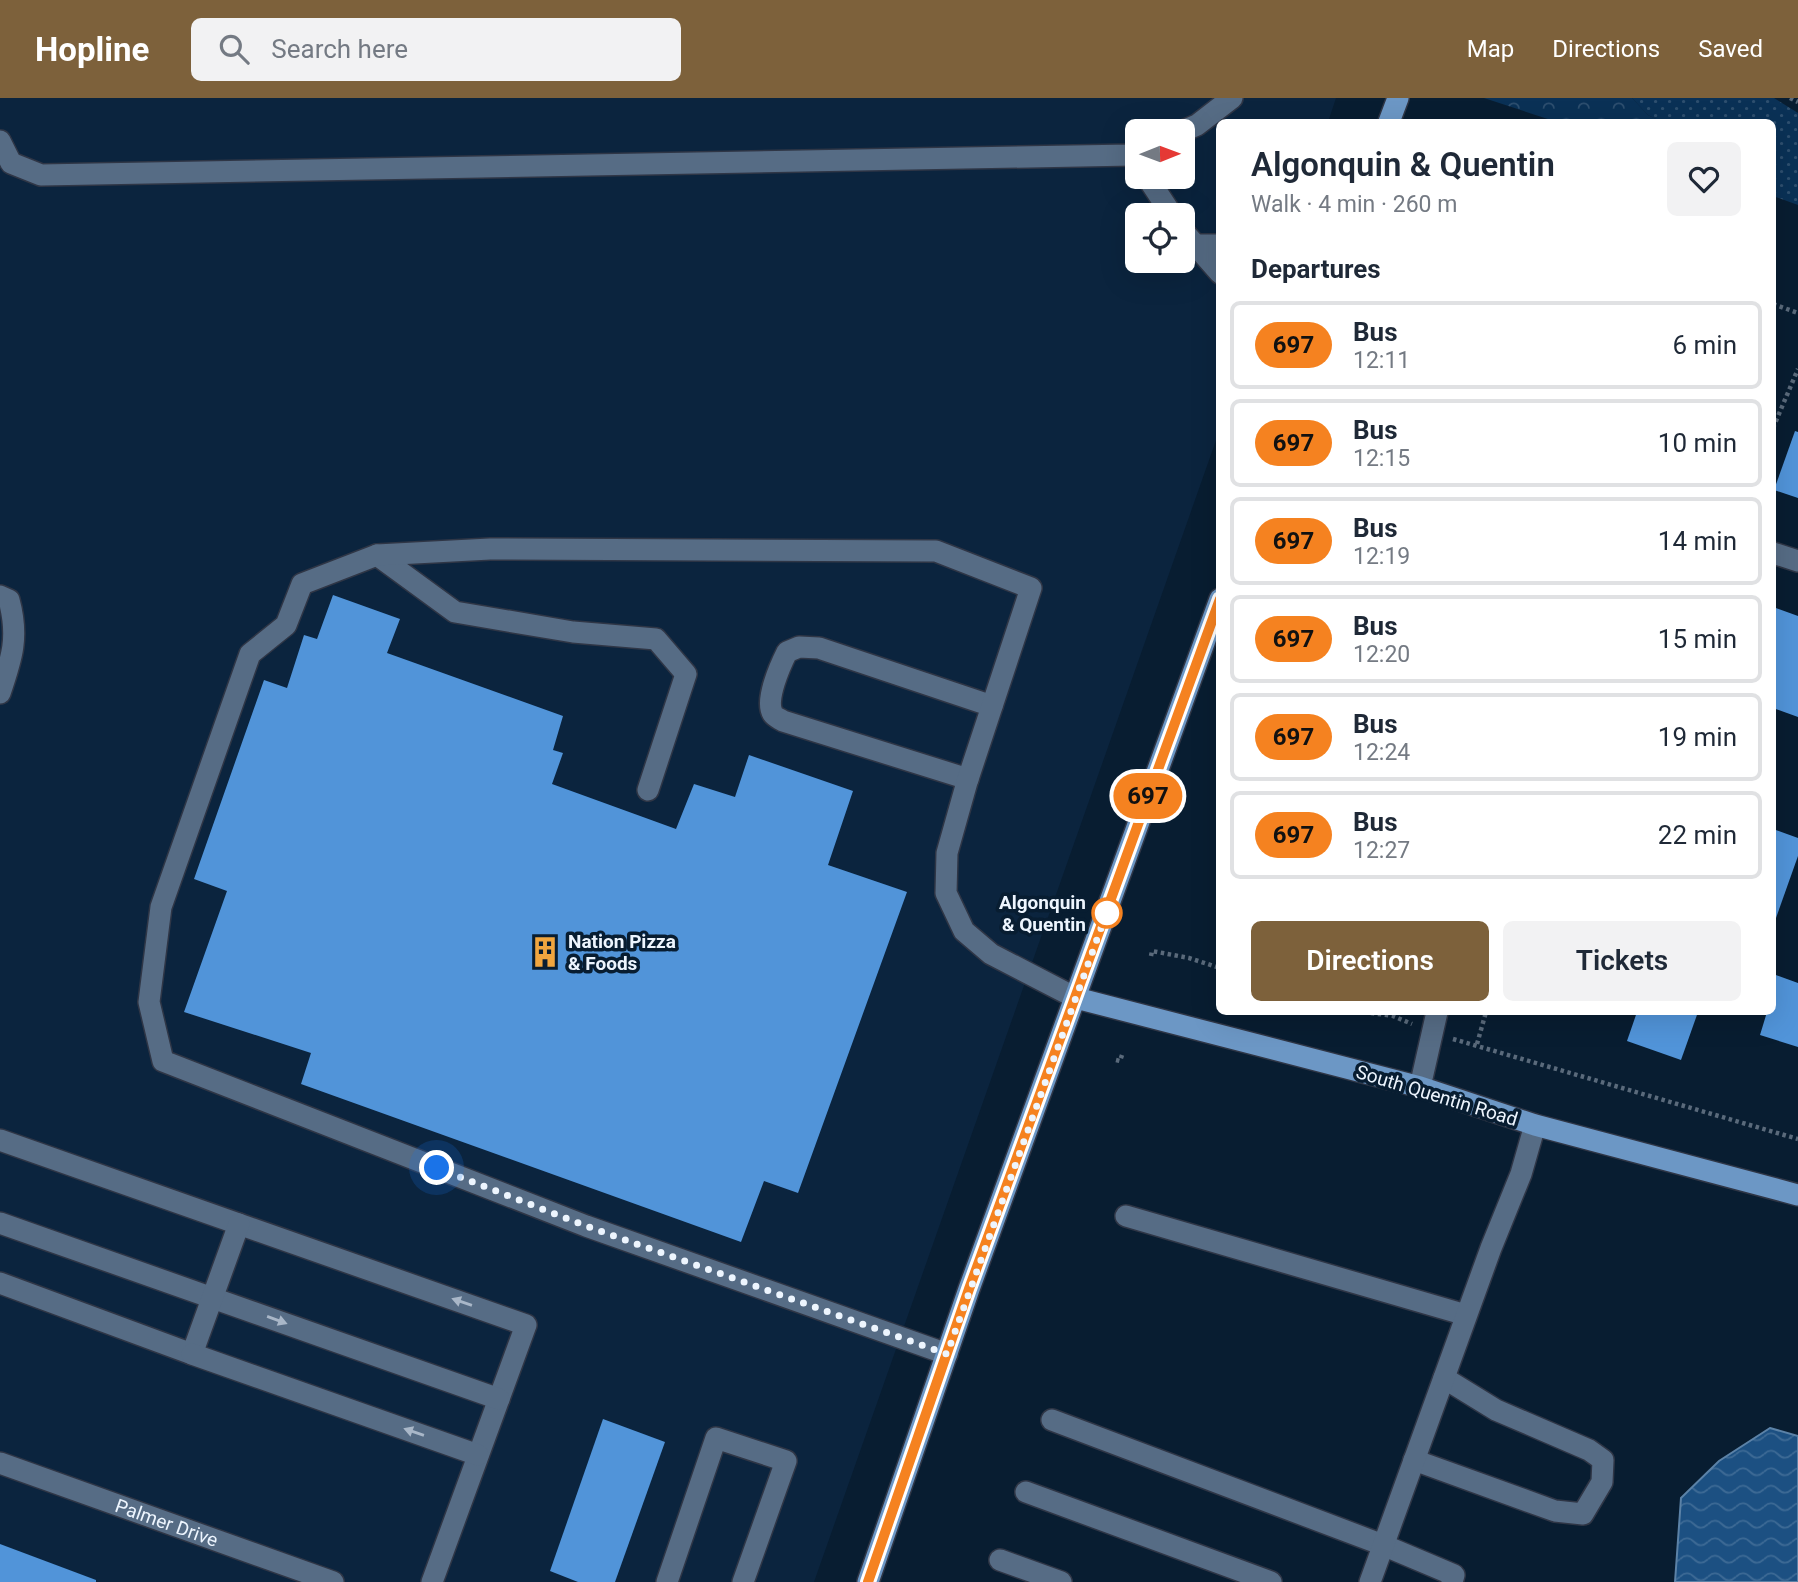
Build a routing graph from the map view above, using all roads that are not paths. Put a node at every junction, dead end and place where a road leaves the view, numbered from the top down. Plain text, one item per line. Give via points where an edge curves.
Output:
1 (1232, 98) edge
2 (1398, 98) edge
3 (1390, 119) edge
4 (1195, 126) edge
5 (0, 141) edge
6 (1125, 157) edge
7 (1195, 239) edge
8 (1216, 244) edge
9 (1195, 245) edge
10 (1216, 268) edge
11 (1776, 554) edge
12 (377, 555) junction
13 (1798, 561) edge
14 (0, 596) edge
15 (1216, 611) edge
16 (0, 694) edge
17 (992, 706) junction
18 (968, 779) junction
19 (648, 790) dead end
20 (1076, 998) junction
21 (1436, 1015) edge
22 (1420, 1087) junction
23 (1535, 1125) junction
24 (0, 1140) edge
25 (1798, 1195) edge
26 (1126, 1216) dead end
27 (0, 1223) edge
28 (239, 1224) junction
29 (0, 1283) edge
30 (213, 1297) junction
31 (1466, 1315) junction
32 (192, 1354) junction
33 (947, 1354) junction
34 (1444, 1378) junction
35 (499, 1399) junction
36 (1052, 1420) dead end
37 (478, 1455) junction
38 (1414, 1460) junction
39 (0, 1463) edge
40 (1026, 1492) dead end
41 (1383, 1545) junction
42 (1000, 1560) dead end
43 (333, 1582) edge
44 (432, 1582) edge
45 (667, 1582) edge
46 (743, 1582) edge
47 (868, 1582) edge
48 (1061, 1582) edge
49 (1270, 1582) edge
50 (1370, 1582) edge
51 (1452, 1582) edge

1 - 4 street
2 - 3 main road
5 - 6 street via 11,163 41,175
7 - 8 street
9 - 10 street
11 - 13 street
12 - 17 street via 490,549 936,551 1031,588
12 - 19 street via 455,612 573,632 656,639 686,674
12 - 33 street via 302,583 286,625 250,654 161,907 149,1002 163,1061 586,1226
14 - 16 street via 9,600 15,622 11,660
15 - 20 main road
17 - 18 street
17 - 18 street via 819,648 787,652 779,669 770,704 773,714 783,721
18 - 20 street via 947,853 946,893 964,931 991,954
20 - 22 main road, South Quentin Road
20 - 33 main road
21 - 22 street
22 - 23 main road, South Quentin Road
23 - 25 main road, South Quentin Road
23 - 31 street via 1521,1174
24 - 28 street
26 - 31 street
27 - 30 street
28 - 30 street
35 -> 28 street via 526,1325
29 - 32 street
30 - 32 street
30 -> 35 street
31 - 34 street
37 -> 32 street
33 - 47 main road
34 - 38 street
34 - 38 street via 1496,1410 1589,1450 1604,1460 1602,1482 1583,1514 1555,1511
35 - 37 street
36 - 41 street
37 - 44 street
38 - 41 street
39 - 43 street, Palmer Drive
40 - 49 street
41 - 50 street
41 - 51 street via 1454,1575
42 - 48 street
45 - 46 street via 716,1438 786,1461

